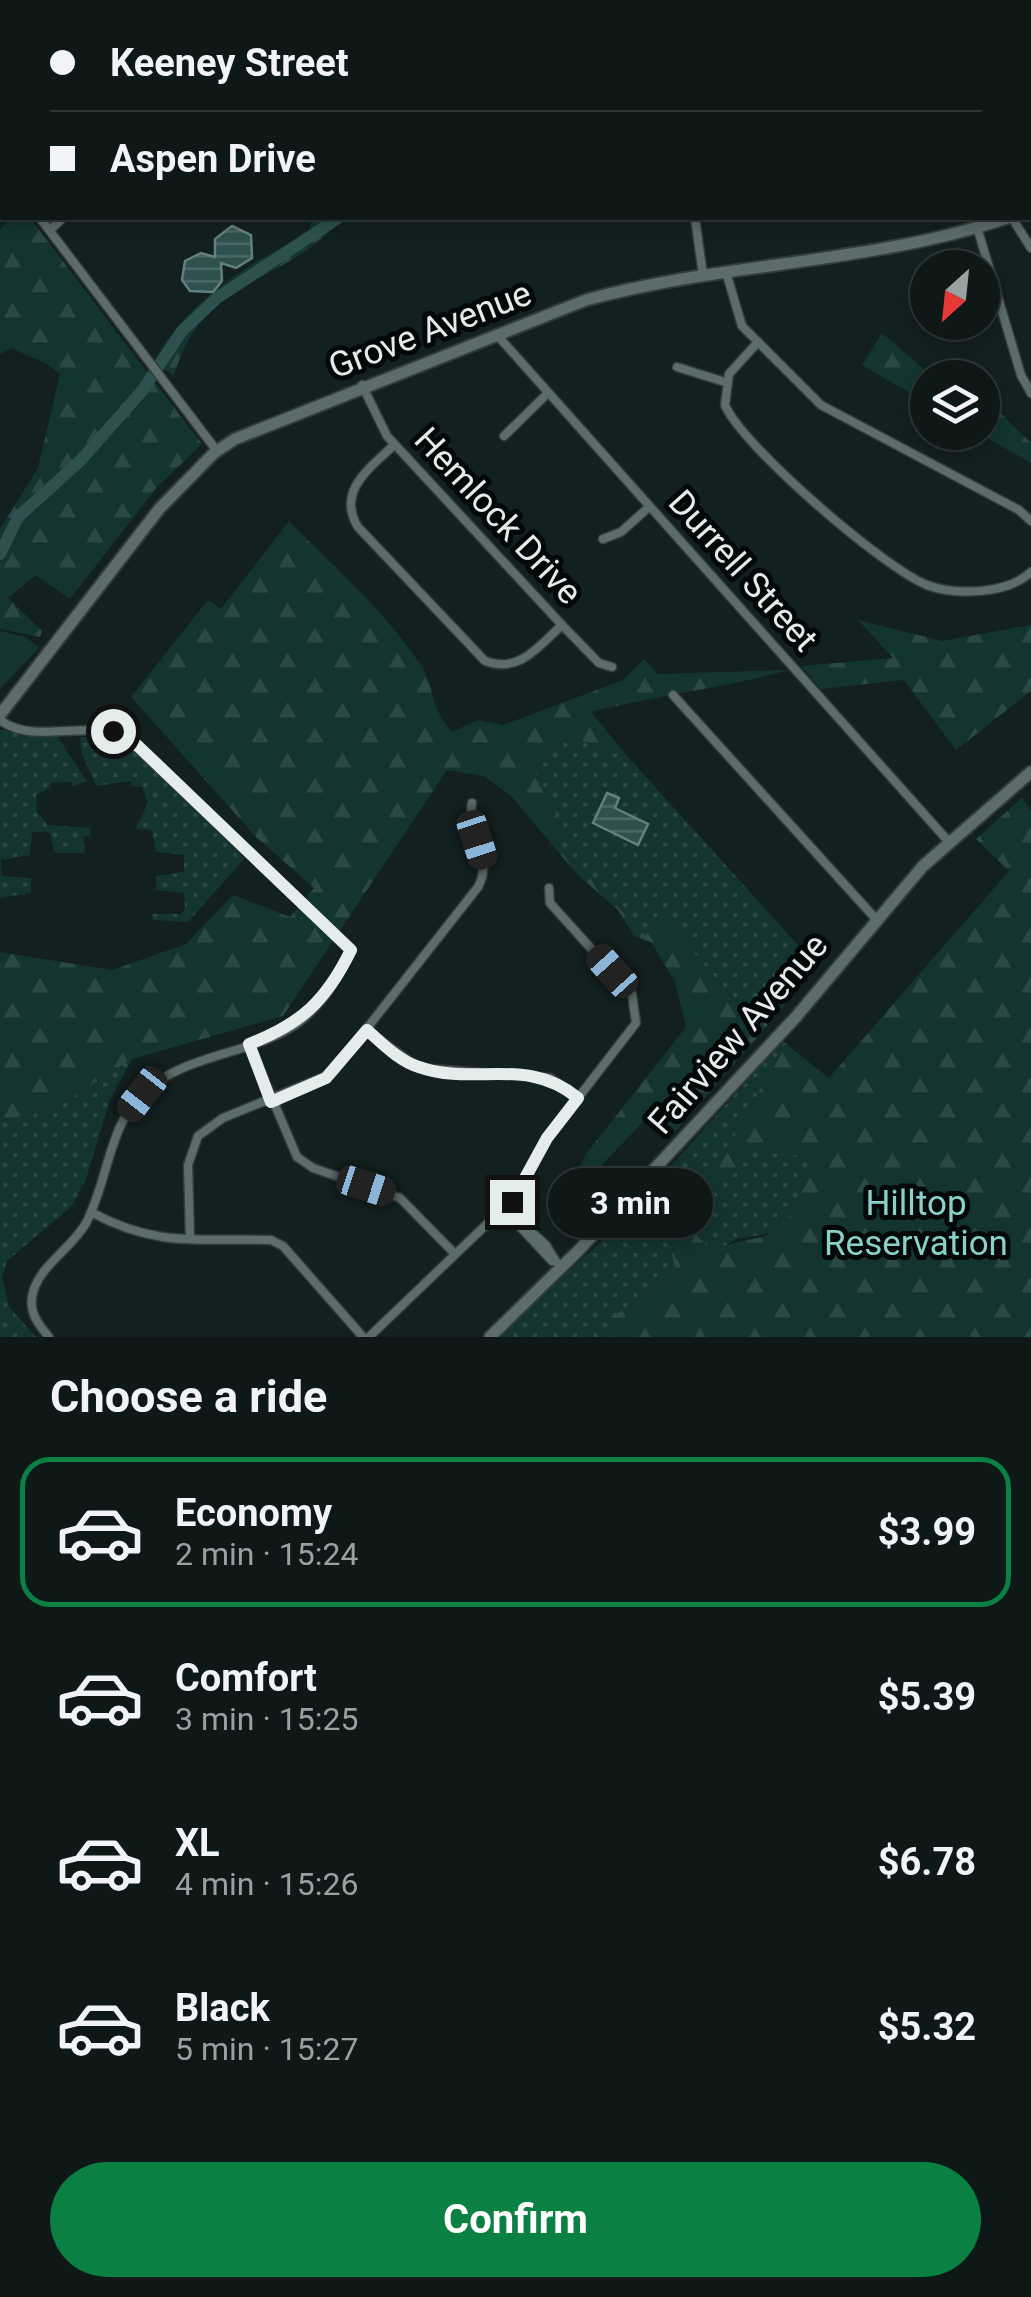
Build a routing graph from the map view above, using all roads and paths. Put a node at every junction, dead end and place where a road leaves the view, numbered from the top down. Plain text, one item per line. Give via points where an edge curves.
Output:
1 (42, 220) edge
2 (62, 220) edge
3 (695, 220) edge
4 (997, 220) edge
5 (1011, 220) edge
6 (972, 224) edge
7 (50, 230) junction
8 (1031, 248) edge
9 (726, 272) junction
10 (703, 275) junction
11 (496, 335) junction
12 (758, 342) junction
13 (677, 367) dead end
14 (725, 382) junction
15 (362, 386) junction
16 (1031, 392) edge
17 (547, 394) junction
18 (504, 436) dead end
19 (394, 445) junction
20 (217, 450) junction
21 (649, 507) junction
22 (1031, 521) edge
23 (603, 538) dead end
24 (1031, 572) edge
25 (562, 625) junction
26 (612, 667) dead end
27 (672, 696) dead end
28 (0, 718) edge
29 (1031, 772) edge
30 (472, 802) dead end
31 (948, 842) junction
32 (548, 888) dead end
33 (875, 918) junction
34 (367, 1030) junction
35 (249, 1044) junction
36 (578, 1098) junction
37 (271, 1102) junction
38 (505, 1208) junction
39 (92, 1212) junction
40 (190, 1239) junction
41 (454, 1254) junction
42 (560, 1268) junction
43 (49, 1337) edge
44 (366, 1337) edge
45 (490, 1337) edge

1 - 7 street
2 - 7 street
3 - 10 street
4 - 6 street, Grove Avenue
5 - 8 street
6 - 9 street, Grove Avenue via 920,242
6 - 16 street
7 - 20 street
9 - 10 street, Grove Avenue
9 - 12 street via 739,321
10 - 11 street, Grove Avenue via 586,300
11 - 15 street, Grove Avenue
11 - 17 street, Durrell Street
12 - 14 street
12 - 22 street via 821,405
13 - 14 street
14 - 24 street via 730,416 796,486 915,580 958,591 1011,586
15 - 19 street, Hemlock Drive
15 - 20 street, Grove Avenue
17 - 18 street
17 - 21 street, Durrell Street
19 - 25 street, Hemlock Drive
19 - 25 street via 353,488 350,504 358,527 486,660 518,662
20 - 28 street, Grove Avenue via 160,508
21 - 23 street via 621,532
21 - 31 street, Durrell Street
25 - 26 street, Hemlock Drive via 598,663
27 - 33 street
28 - 35 street via 22,730 105,729 133,742 351,950 322,997 292,1027
29 - 31 street, Fairview Avenue
30 - 34 street via 483,879
31 - 33 street, Fairview Avenue
32 - 36 street via 550,903 637,1007 634,1028
33 - 42 street, Fairview Avenue via 795,1018
34 - 36 street via 419,1068 550,1078
34 - 37 street via 326,1078
35 - 37 street
35 - 39 street via 179,1068 142,1094 120,1130
36 - 38 street
37 - 40 street via 208,1126 190,1148
37 - 41 street via 301,1160 400,1198
38 - 41 street
38 - 42 street
39 - 40 street via 138,1235
39 - 43 street via 34,1290 34,1320
40 - 44 street via 271,1240 283,1246
41 - 44 street
42 - 45 street, Fairview Avenue

